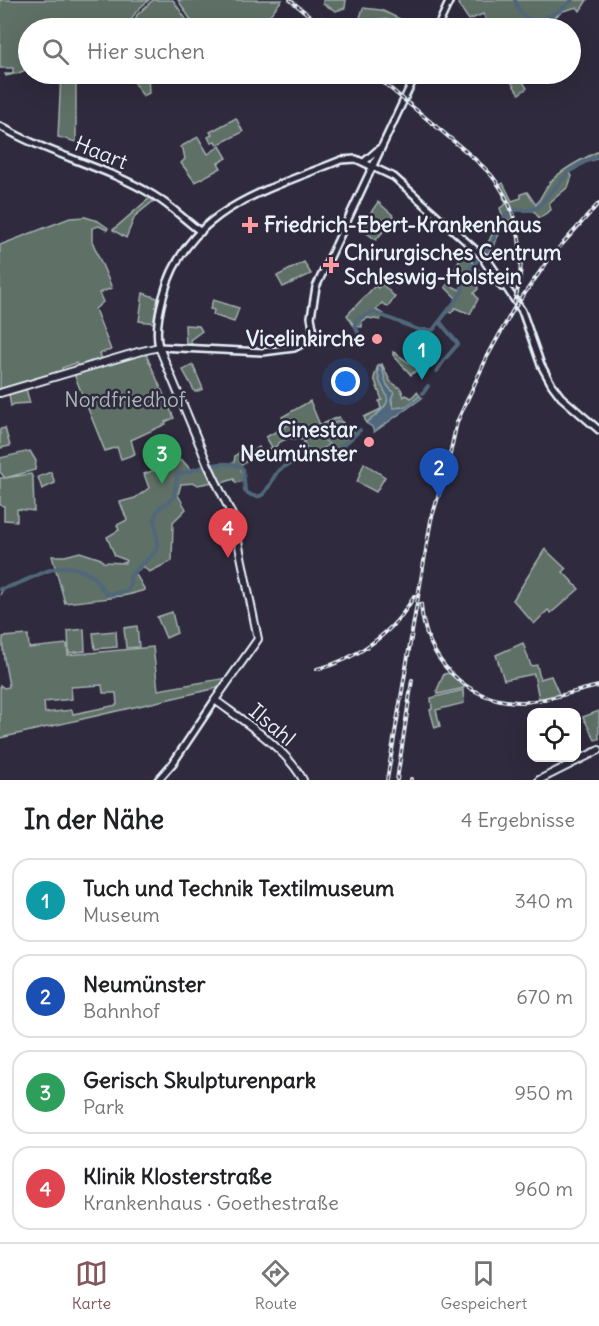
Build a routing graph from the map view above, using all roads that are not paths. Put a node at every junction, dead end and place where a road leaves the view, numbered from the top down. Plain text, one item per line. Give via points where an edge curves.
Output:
1 (450, 0) edge
2 (442, 18) edge
3 (411, 84) edge
4 (0, 126) edge
5 (381, 147) junction
6 (364, 162) junction
7 (372, 167) junction
8 (276, 187) junction
9 (184, 220) junction
10 (201, 232) junction
11 (159, 347) junction
12 (0, 393) edge
13 (599, 429) edge
14 (215, 700) junction
15 (599, 750) edge
16 (158, 780) edge
17 (303, 780) edge
18 (539, 780) edge

1 - 2 main road
3 - 5 main road
4 - 9 main road, Haart via 150,193
5 - 6 main road
5 - 7 main road
6 - 7 main road
6 - 8 main road via 343,159
7 - 8 main road via 345,160
7 - 11 main road via 316,287 314,330 309,340 294,348 263,352
7 - 13 main road via 392,178 497,273 525,320 554,389
8 - 10 main road via 219,214
9 - 10 main road, Haart
9 - 10 main road, Haart
10 - 11 main road via 169,283
11 - 12 main road
11 - 14 main road via 231,511 258,639
14 - 16 main road
14 - 17 main road, Ilsahl via 274,747
15 - 18 main road

